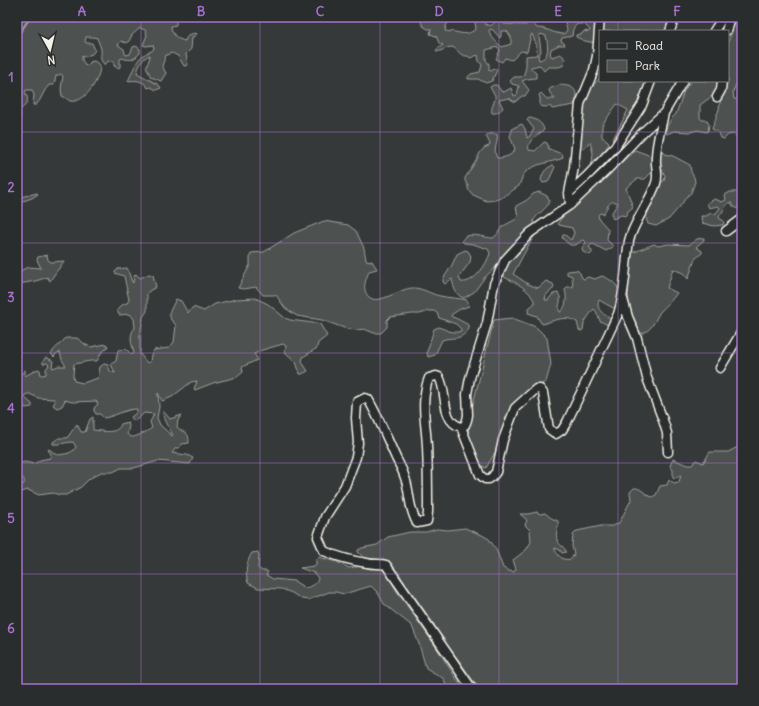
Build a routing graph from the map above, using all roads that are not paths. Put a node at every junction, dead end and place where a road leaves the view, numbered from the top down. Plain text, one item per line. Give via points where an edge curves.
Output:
1 (600, 17) edge
2 (674, 17) edge
3 (723, 17) edge
4 (730, 17) edge
5 (670, 30) edge
6 (715, 30) edge
7 (726, 30) edge
8 (652, 82) edge
9 (682, 82) edge
10 (722, 82) edge
11 (718, 97) dead end
12 (664, 113) junction
13 (569, 193) junction
14 (570, 205) junction
15 (742, 219) edge
16 (726, 231) dead end
17 (623, 298) junction
18 (742, 331) edge
19 (720, 368) dead end
20 (461, 427) junction
21 (668, 452) dead end
22 (472, 689) edge

1 - 13 street via 594,70 580,104
2 - 5 street
3 - 6 street
4 - 7 street
8 - 13 street via 642,105 615,147
9 - 12 street
10 - 11 street
12 - 14 street
12 - 17 street via 657,146 657,180 630,240
13 - 14 street
14 - 20 street via 530,233 505,260 494,284 487,323 468,389 467,420
15 - 16 street
17 - 20 street via 610,334 562,430 556,434 549,430 543,393 536,389 515,408 503,440 496,472 489,479 485,479 475,465
17 - 21 street via 647,378 665,426
18 - 19 street
20 - 22 street via 455,425 450,418 439,377 429,378 424,398 428,512 427,521 417,523 411,511 404,475 380,421 368,399 357,402 358,443 354,467 325,517 318,537 324,551 340,558 370,564 381,563 386,566

